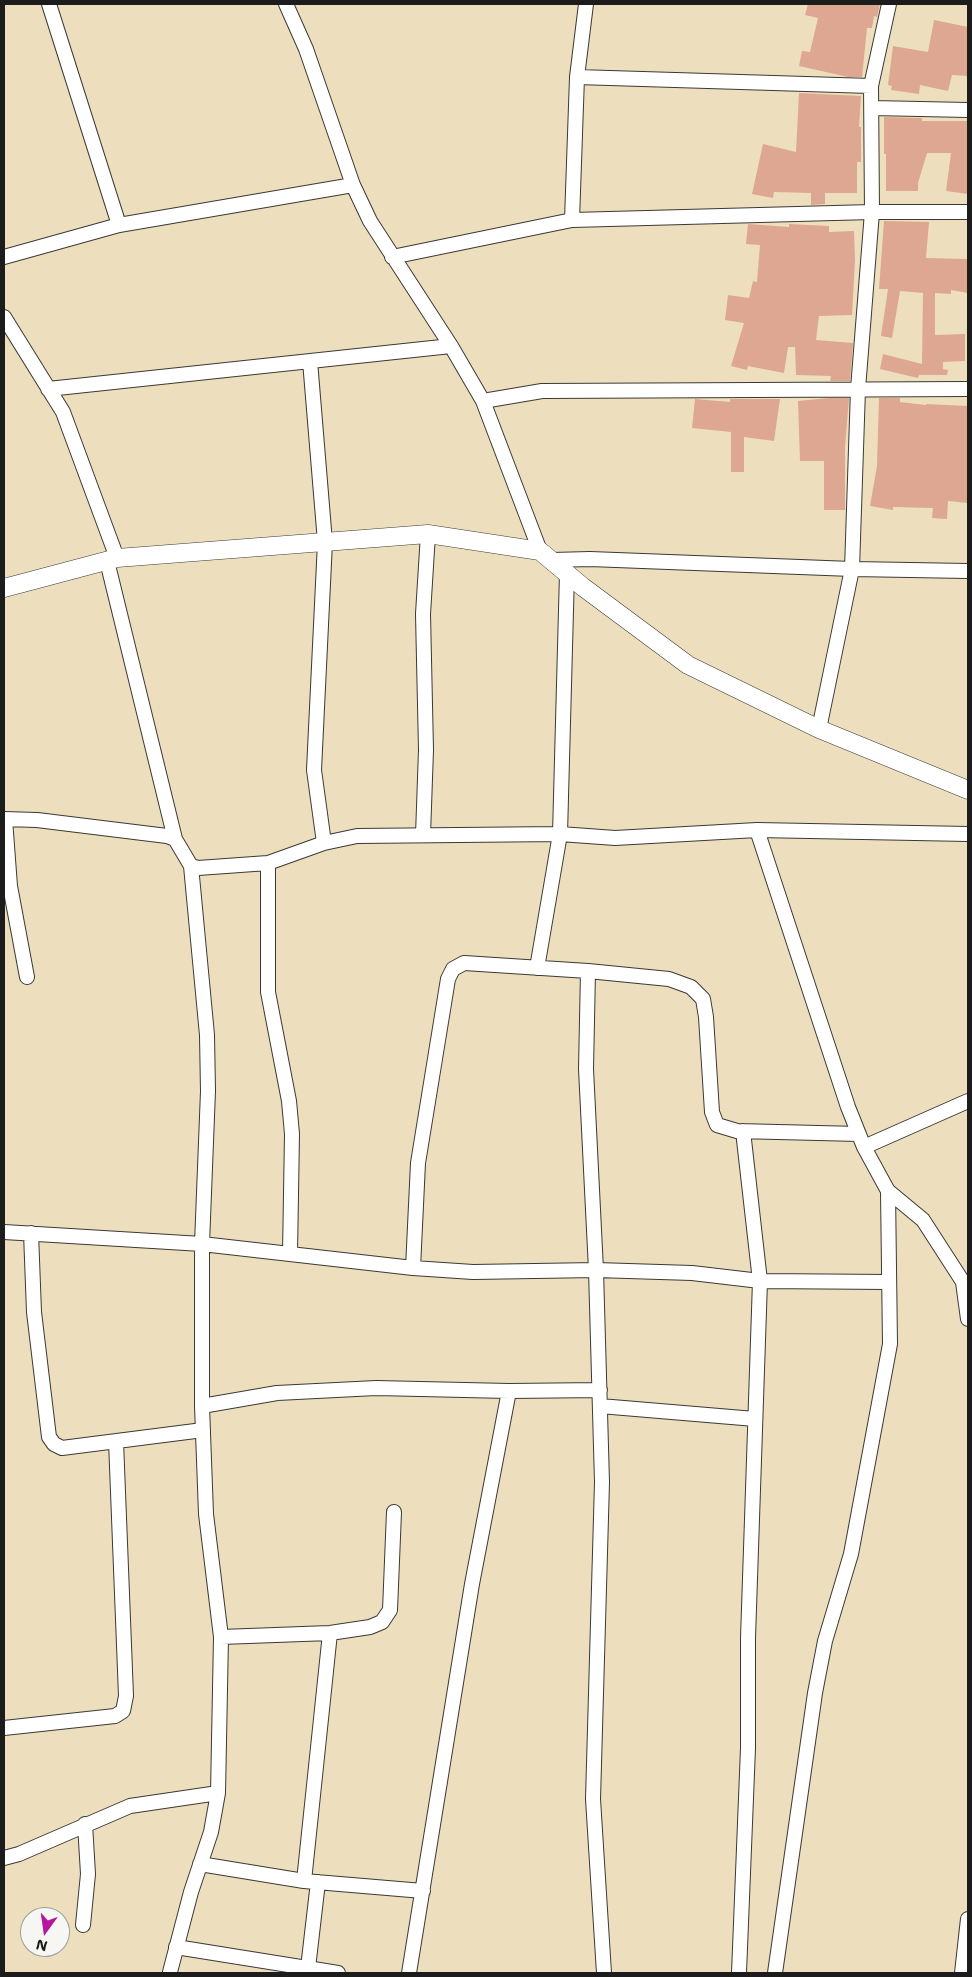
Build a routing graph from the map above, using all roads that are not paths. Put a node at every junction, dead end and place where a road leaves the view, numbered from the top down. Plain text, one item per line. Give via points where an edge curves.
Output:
1 (48, 4) edge
2 (286, 4) edge
3 (586, 4) edge
4 (889, 4) edge
5 (577, 77) junction
6 (871, 86) junction
7 (872, 108) junction
8 (968, 110) edge
9 (353, 185) junction
10 (872, 212) junction
11 (968, 212) edge
12 (572, 220) junction
13 (120, 225) junction
14 (392, 256) junction
15 (4, 257) edge
16 (4, 317) edge
17 (451, 346) junction
18 (310, 361) junction
19 (48, 389) junction
20 (858, 389) junction
21 (968, 389) edge
22 (484, 401) junction
23 (428, 534) junction
24 (325, 542) junction
25 (546, 555) junction
26 (112, 559) junction
27 (852, 569) junction
28 (968, 571) edge
29 (568, 573) junction
30 (4, 588) edge
31 (819, 730) junction
32 (968, 790) edge
33 (4, 819) edge
34 (757, 830) junction
35 (560, 834) junction
36 (968, 834) edge
37 (423, 835) junction
38 (175, 839) junction
39 (324, 843) junction
40 (268, 863) junction
41 (191, 866) junction
42 (537, 968) junction
43 (588, 971) junction
44 (27, 976) dead end
45 (968, 1101) edge
46 (743, 1131) junction
47 (862, 1141) junction
48 (888, 1191) junction
49 (4, 1232) edge
50 (31, 1233) junction
51 (202, 1244) junction
52 (290, 1254) junction
53 (413, 1268) junction
54 (596, 1270) junction
55 (760, 1281) junction
56 (889, 1282) junction
57 (968, 1319) edge
58 (600, 1390) junction
59 (510, 1391) junction
60 (202, 1406) junction
61 (600, 1406) junction
62 (755, 1419) junction
63 (203, 1430) junction
64 (116, 1441) junction
65 (394, 1512) dead end
66 (330, 1633) junction
67 (221, 1637) junction
68 (4, 1728) edge
69 (218, 1793) junction
70 (85, 1824) junction
71 (4, 1858) edge
72 (200, 1864) junction
73 (311, 1881) junction
74 (423, 1891) junction
75 (968, 1919) edge
76 (83, 1925) dead end
77 (176, 1947) junction
78 (308, 1968) junction
79 (170, 1972) dead end
80 (338, 1973) edge
81 (410, 1973) edge
82 (604, 1973) edge
83 (739, 1973) edge
84 (775, 1973) edge
85 (962, 1973) edge

1 - 13 street
2 - 9 street via 306,49
3 - 5 street
4 - 6 street
5 - 6 street
5 - 12 street
6 - 7 street
7 - 8 street
7 - 10 street
9 - 13 street
9 - 14 street
10 - 11 street
10 - 12 street
10 - 20 street
12 - 14 street
13 - 15 street
14 - 17 street
16 - 19 street
17 - 18 street
17 - 22 street
18 - 19 street
18 - 24 street
19 - 26 street via 63,412
20 - 21 street
20 - 22 street via 542,391
20 - 27 street
22 - 25 street
23 - 24 street
23 - 25 street
23 - 37 street via 422,614 426,750
24 - 26 street
24 - 39 street via 314,770
25 - 27 street
25 - 29 street
26 - 30 street
26 - 38 street
27 - 28 street
27 - 31 street
29 - 31 street via 688,665
29 - 35 street
31 - 32 street
33 - 38 street via 100,827
33 - 44 street via 10,886
34 - 35 street via 615,838
34 - 36 street
34 - 47 street
35 - 37 street
35 - 42 street
37 - 39 street via 357,836
38 - 41 street
39 - 40 street
40 - 41 street
40 - 52 street via 268,992 290,1101 292,1134
41 - 51 street via 207,1035
42 - 43 street
42 - 53 street via 464,963 453,969 448,979 418,1163
43 - 46 street via 669,979 691,987 703,999 712,1112 717,1125
43 - 54 street via 586,1069
45 - 47 street
46 - 47 street
46 - 55 street
47 - 48 street
48 - 56 street
48 - 57 street via 923,1220 963,1282
49 - 50 street
50 - 51 street
50 - 64 street via 34,1312 49,1436 62,1448
51 - 52 street
51 - 60 street
52 - 53 street
53 - 54 street via 473,1272
54 - 55 street via 692,1272
54 - 58 street
55 - 56 street
55 - 62 street
56 - 84 street via 890,1344 850,1554 825,1640 815,1693
58 - 59 street
58 - 61 street
59 - 60 street via 376,1388 277,1392
59 - 74 street via 472,1584
60 - 63 street
61 - 62 street
61 - 82 street via 602,1482 593,1799
62 - 83 street via 748,1758
63 - 64 street
63 - 67 street via 206,1514
64 - 68 street via 126,1696 123,1711 115,1716
65 - 66 street via 390,1610 382,1622 370,1627
66 - 67 street
66 - 73 street
67 - 69 street
69 - 70 street via 130,1806
69 - 72 street via 211,1832
70 - 71 street
70 - 76 street via 88,1874
72 - 73 street
72 - 77 street
73 - 74 street
73 - 78 street
74 - 81 street
75 - 85 street
77 - 78 street
77 - 79 street
78 - 80 street

